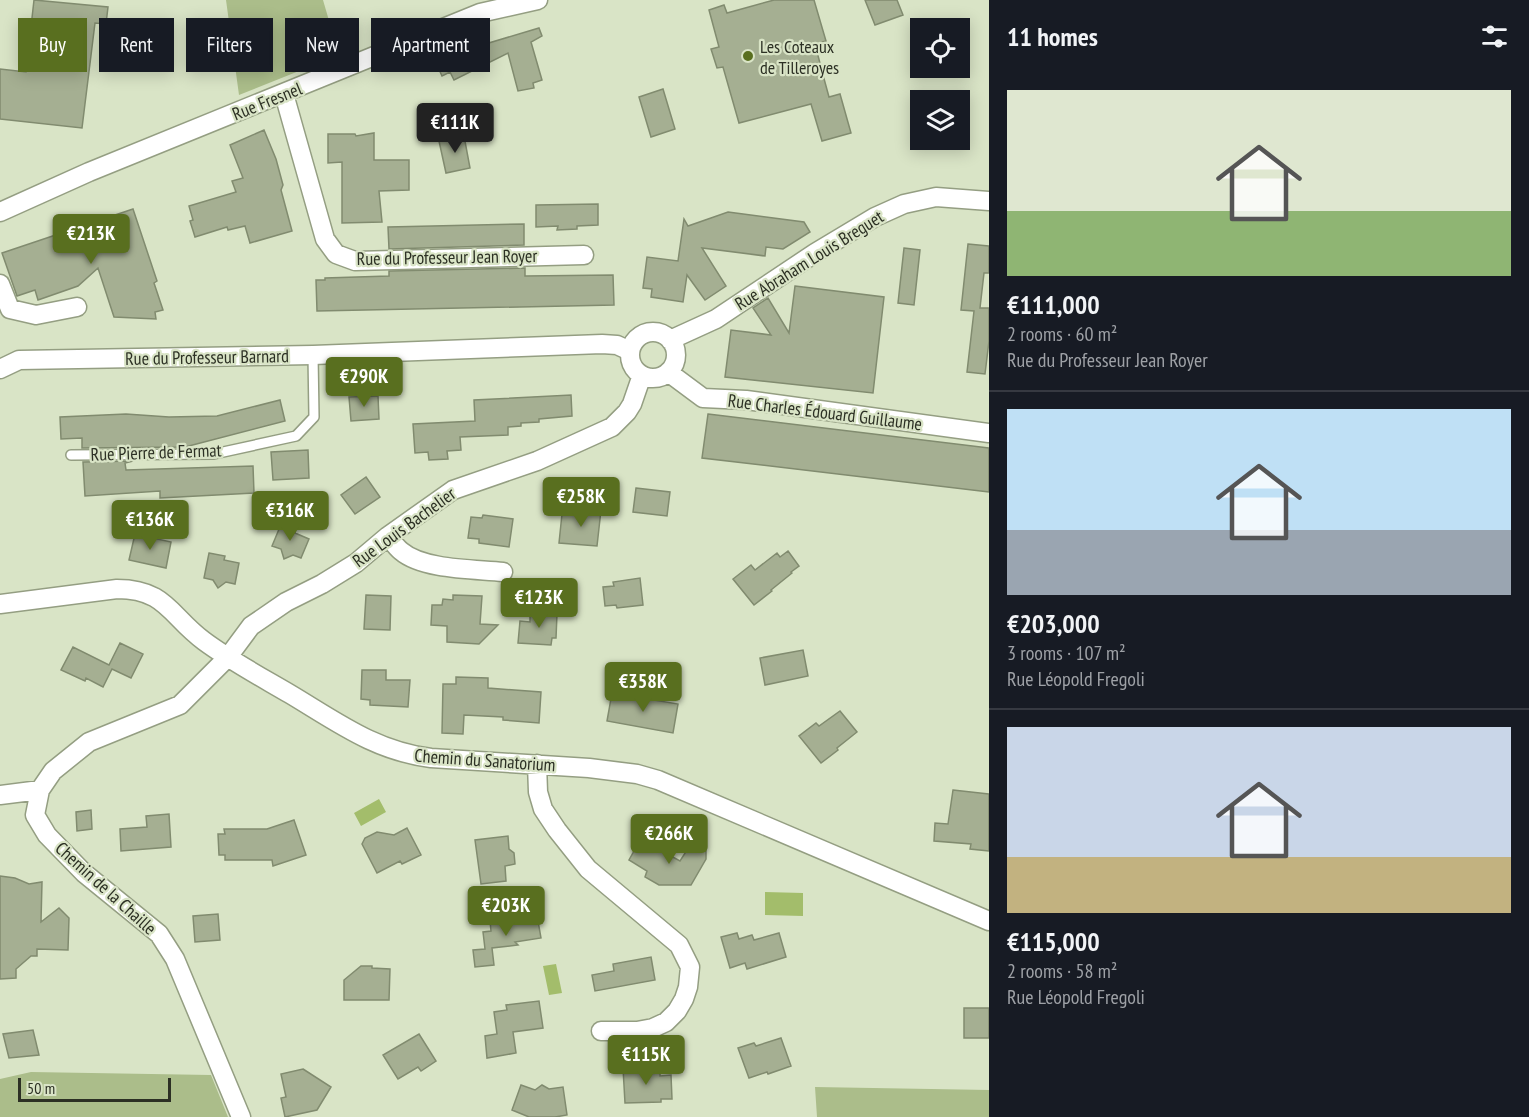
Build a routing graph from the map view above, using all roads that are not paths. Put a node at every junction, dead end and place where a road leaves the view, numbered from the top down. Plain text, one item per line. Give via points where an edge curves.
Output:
1 (538, 0) edge
2 (284, 94) junction
3 (989, 201) edge
4 (0, 212) edge
5 (584, 255) dead end
6 (0, 284) edge
7 (77, 307) dead end
8 (670, 340) junction
9 (630, 351) junction
10 (313, 355) junction
11 (0, 369) edge
12 (668, 372) junction
13 (642, 375) junction
14 (989, 433) edge
15 (71, 455) dead end
16 (388, 536) junction
17 (504, 572) dead end
18 (0, 604) edge
19 (228, 657) junction
20 (537, 764) junction
21 (40, 790) junction
22 (0, 795) edge
23 (989, 921) edge
24 (601, 1031) dead end
25 (241, 1117) edge

1 - 2 street, Rue Fresnel via 480,13
2 - 4 street, Rue Fresnel
2 - 5 street, Rue du Professeur Jean Royer via 325,239 336,254 355,261
3 - 8 street, Rue Abraham Louis Breguet via 936,197 904,204 815,253 716,319
6 - 7 street via 10,309 36,315
8 - 9 street via 657,333 643,334
8 - 12 street via 676,352
9 - 10 street, Rue du Professeur Barnard via 602,344
9 - 13 street via 632,365
10 - 11 street, Rue du Professeur Barnard via 20,360
10 - 15 lane, Rue Pierre de Fermat via 314,417 296,435 214,454
12 - 13 street via 656,378
12 - 14 street, Rue Charles Édouard Guillaume via 703,398 746,400
13 - 16 street, Rue Louis Bachelier via 632,404 612,427 537,460 453,490
16 - 17 street via 401,551 433,565
16 - 19 street, Rue Louis Bachelier via 356,563 251,626
18 - 19 street, Chemin du Sanatorium via 133,589 163,602 186,626
19 - 20 street, Chemin du Sanatorium via 355,734 392,750 431,758
19 - 21 street, Rue Louis Bachelier via 180,705 89,742 53,771
20 - 23 street, Chemin du Sanatorium via 637,774 658,780
20 - 24 street via 543,809 557,830 588,869 679,945 690,967 684,999 666,1022 653,1028
21 - 22 street
21 - 25 street, Chemin de la Chaille via 35,815 47,835 84,873 159,934 175,959

